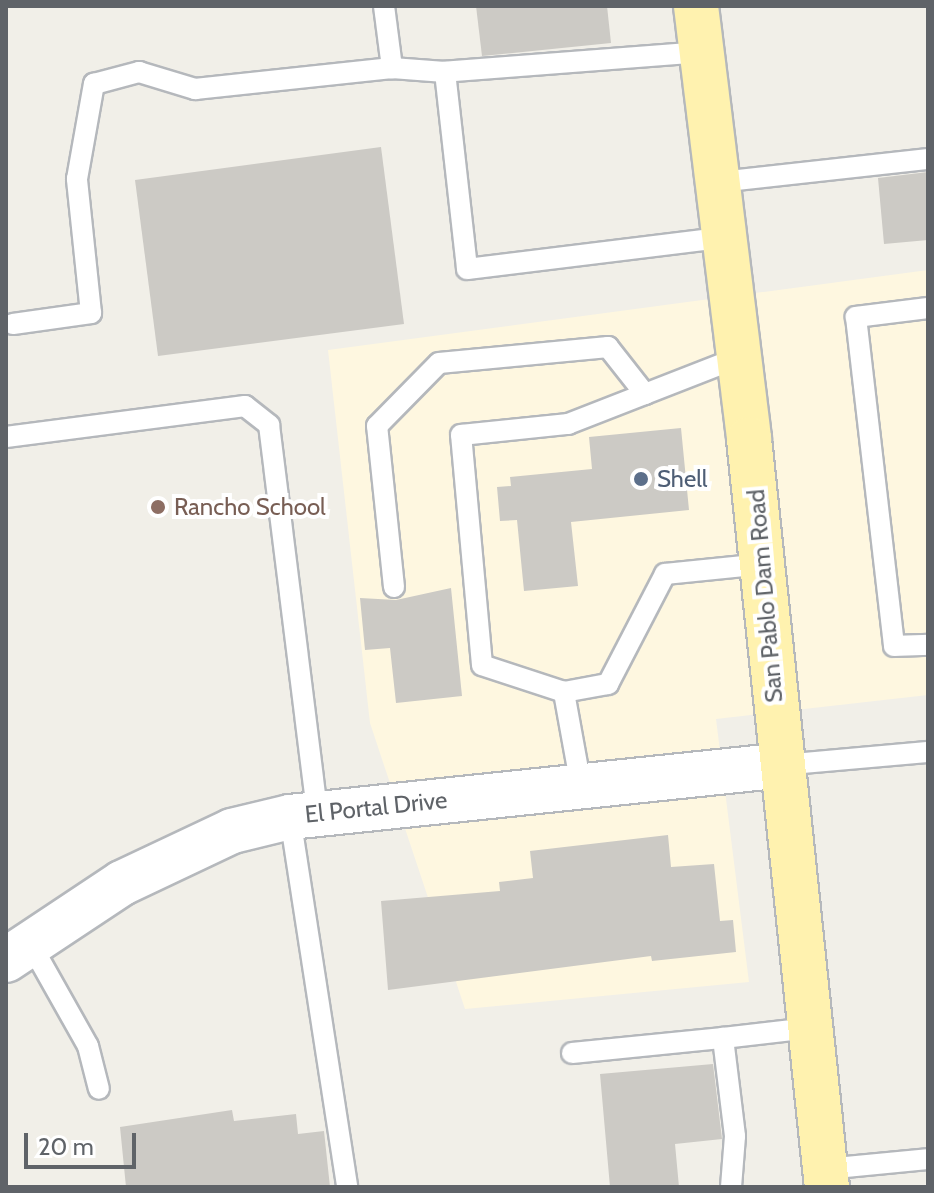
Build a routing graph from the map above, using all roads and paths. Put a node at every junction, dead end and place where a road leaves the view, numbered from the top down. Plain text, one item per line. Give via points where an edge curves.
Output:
1 (384, 6) edge
2 (696, 6) edge
3 (702, 52) junction
4 (392, 68) junction
5 (445, 72) junction
6 (928, 159) edge
7 (719, 182) junction
8 (726, 237) junction
9 (928, 308) edge
10 (13, 324) dead end
11 (740, 357) junction
12 (645, 394) junction
13 (6, 437) edge
14 (763, 564) junction
15 (394, 587) dead end
16 (928, 645) edge
17 (564, 692) junction
18 (928, 752) edge
19 (781, 765) junction
20 (581, 786) junction
21 (303, 814) junction
22 (12, 955) edge
23 (809, 1028) junction
24 (723, 1038) junction
25 (572, 1053) dead end
26 (99, 1089) dead end
27 (928, 1159) edge
28 (826, 1178) edge
29 (347, 1187) edge
30 (731, 1187) edge

1 - 4 lane
2 - 3 main road, San Pablo Dam Road
3 - 5 lane
3 - 7 main road, San Pablo Dam Road
4 - 5 lane
4 - 10 lane via 195,89 139,72 94,84 77,179 91,313
5 - 8 lane via 467,269
6 - 7 lane
7 - 8 main road, San Pablo Dam Road
8 - 11 main road, San Pablo Dam Road
9 - 16 lane via 856,317 894,646
11 - 12 lane
11 - 14 main road, San Pablo Dam Road
12 - 15 lane via 608,347 439,363 377,426
12 - 17 lane via 568,424 461,435 482,665
13 - 21 lane via 245,406 269,425 306,712
14 - 17 lane via 665,574 608,684
14 - 19 main road, San Pablo Dam Road
17 - 20 lane
18 - 19 lane
19 - 20 main road, El Portal Drive
19 - 23 main road, San Pablo Dam Road
20 - 21 main road, El Portal Drive
21 - 22 main road, El Portal Drive via 232,831 122,883
21 - 29 lane
22 - 26 lane via 88,1046
23 - 24 lane
23 - 28 main road, San Pablo Dam Road
24 - 25 lane
24 - 30 lane via 735,1136
27 - 28 lane

